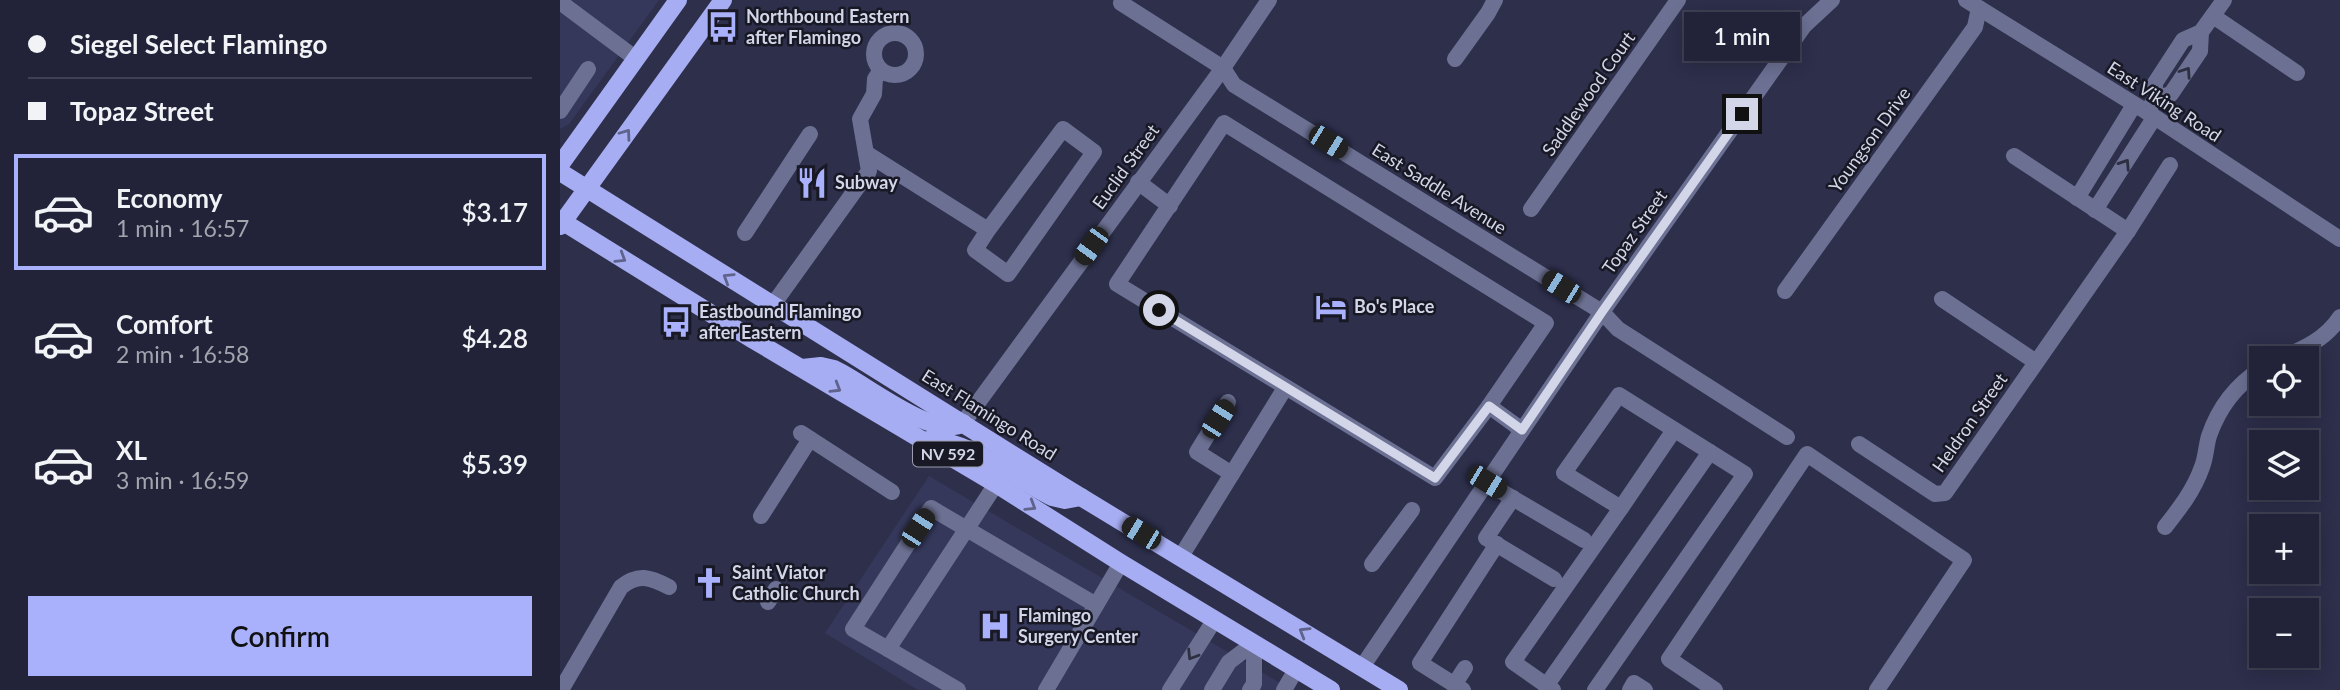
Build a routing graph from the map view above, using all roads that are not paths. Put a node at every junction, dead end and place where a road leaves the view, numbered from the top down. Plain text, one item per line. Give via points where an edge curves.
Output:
1 (678, 0) edge
2 (723, 0) edge
3 (1269, 0) edge
4 (1495, 0) edge
5 (1678, 0) edge
6 (1832, 0) edge
7 (2224, 0) edge
8 (560, 2) edge
9 (1121, 3) dead end
10 (1972, 4) edge
11 (2213, 16) junction
12 (635, 58) junction
13 (1455, 59) dead end
14 (1223, 68) junction
15 (588, 69) dead end
16 (881, 71) junction
17 (2297, 72) dead end
18 (2147, 109) junction
19 (560, 111) edge
20 (810, 134) dead end
21 (866, 153) junction
22 (2014, 156) dead end
23 (560, 164) edge
24 (2170, 165) dead end
25 (560, 172) edge
26 (1138, 182) junction
27 (586, 190) junction
28 (2077, 198) junction
29 (1170, 206) junction
30 (1531, 209) dead end
31 (2095, 210) junction
32 (561, 222) edge
33 (988, 230) junction
34 (2128, 231) junction
35 (745, 233) dead end
36 (2340, 239) edge
37 (1785, 291) dead end
38 (1941, 299) dead end
39 (772, 306) junction
40 (1602, 312) junction
41 (2340, 317) edge
42 (2308, 346) edge
43 (2036, 362) junction
44 (802, 368) junction
45 (2249, 377) edge
46 (1285, 388) junction
47 (1228, 402) dead end
48 (1489, 406) junction
49 (963, 424) junction
50 (1674, 429) junction
51 (1522, 430) junction
52 (1787, 437) dead end
53 (923, 440) junction
54 (1859, 444) dead end
55 (1710, 452) junction
56 (1232, 474) junction
57 (1487, 482) junction
58 (996, 484) junction
59 (892, 492) dead end
60 (1081, 497) junction
61 (1513, 498) junction
62 (1621, 508) junction
63 (1412, 510) dead end
64 (761, 516) dead end
65 (1461, 521) junction
66 (2165, 527) dead end
67 (968, 528) junction
68 (1584, 540) dead end
69 (1492, 541) junction
70 (1180, 558) junction
71 (1121, 563) junction
72 (1372, 564) dead end
73 (1554, 579) dead end
74 (669, 587) dead end
75 (1096, 605) junction
76 (1214, 619) junction
77 (1254, 643) junction
78 (888, 649) junction
79 (1362, 667) junction
80 (1297, 668) junction
81 (1465, 668) dead end
82 (1319, 687) edge
83 (1459, 687) edge
84 (1550, 688) edge
85 (561, 690) edge
86 (958, 690) edge
87 (1046, 690) edge
88 (1170, 690) edge
89 (1212, 690) edge
90 (1250, 690) edge
91 (1284, 690) edge
92 (1399, 690) edge
93 (1594, 690) edge
94 (1630, 690) edge
95 (1645, 690) edge
96 (1715, 690) edge
97 (1877, 690) edge

1 - 12 main road
27 -> 2 main road
3 - 14 street, Euclid Street
4 - 13 street
5 - 30 street, Saddlewood Court
6 - 40 street, Topaz Street via 1804,26
7 - 11 street
8 - 12 street
9 - 14 street, East Saddle Avenue
10 - 18 street, East Viking Road
10 - 37 street, Youngson Drive via 1975,27
11 - 17 street
11 - 18 street via 2201,32 2200,51 2171,94
12 - 23 main road
14 - 26 street, Euclid Street
14 - 40 street, East Saddle Avenue via 1234,85
15 - 19 street
16 - 16 street via 874,59 874,35 903,35 913,43 914,63 906,73 893,76
16 - 21 street via 860,119
18 - 28 street
31 -> 18 street
18 - 36 street, East Viking Road
20 - 35 street
21 - 33 street
21 - 39 street via 869,171
22 - 28 street
24 - 34 street, Heldron Street
25 - 27 main road, East Flamingo Road / NV 592
26 - 29 street
26 - 49 street, Euclid Street
27 - 32 main road
39 -> 27 main road, East Flamingo Road / NV 592
28 - 31 street
29 - 46 street via 1117,285
29 - 48 street via 1224,122 1546,323
31 - 34 street
32 -> 44 main road, NV 592
33 - 33 street via 975,250 1008,274 1094,152 1063,129
34 - 43 street, Heldron Street
38 - 43 street
39 - 49 main road, East Flamingo Road / NV 592
40 - 51 street, Topaz Street
40 - 52 street, East Saddle Avenue via 1618,330
41 - 42 street via 2332,329
43 - 54 street, Heldron Street via 1945,493 1935,494
44 - 49 main road via 834,369 928,423
44 -> 53 main road, NV 592
45 - 66 street via 2219,410 2203,466 2188,498
46 - 48 street via 1435,478
46 - 56 street
47 - 56 street via 1197,452
48 - 51 street
49 - 60 main road, East Flamingo Road / NV 592
50 - 55 street
50 - 62 street
50 - 62 street via 1619,395 1564,473
51 - 57 street, Topaz Street
53 - 58 main road, NV 592
53 - 60 main road via 970,449 1052,497
55 - 84 street
55 - 93 street via 1745,474
56 - 70 street
57 - 61 street
57 - 65 street, Topaz Street
58 - 67 street
58 -> 71 main road, NV 592
59 - 64 street via 805,436
60 - 70 main road, East Flamingo Road / NV 592
61 - 68 street
61 - 69 street
62 - 84 street via 1513,662
63 - 72 street
65 - 69 street
65 - 79 street, Topaz Street
67 - 75 street
67 - 78 street
67 - 78 street via 931,508 853,629
69 - 73 street
69 - 83 street via 1420,663
79 -> 70 main road, East Flamingo Road / NV 592
71 - 75 street
71 - 76 main road, NV 592
74 - 85 street via 631,578 621,587
75 - 87 street
76 - 77 main road, NV 592
76 -> 88 street
77 - 80 main road, NV 592
77 - 89 street via 1230,662
77 - 90 street
78 - 86 street
79 - 92 main road, East Flamingo Road / NV 592
80 - 82 main road, NV 592
80 - 91 street
81 - 83 street
94 - 95 street via 1634,683
96 - 97 street via 1669,659 1807,454 1964,560

